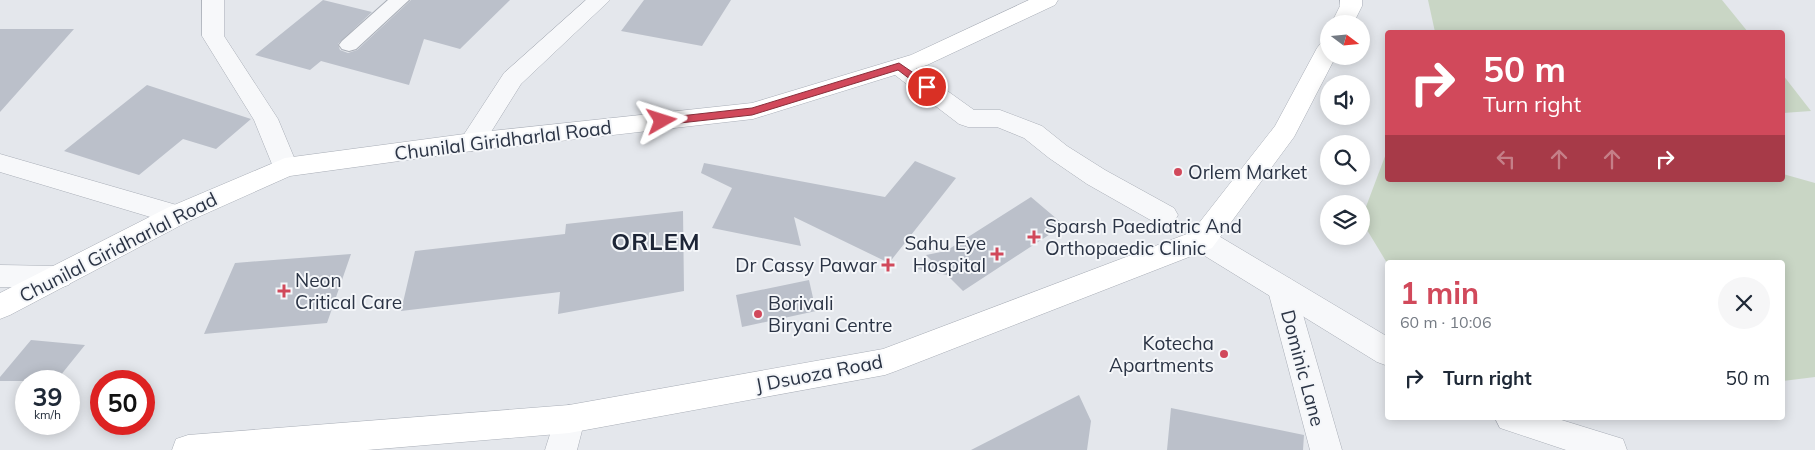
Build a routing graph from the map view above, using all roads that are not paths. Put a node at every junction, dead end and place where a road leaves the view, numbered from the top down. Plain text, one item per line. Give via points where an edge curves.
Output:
1 (213, 0) edge
2 (399, 0) edge
3 (599, 0) edge
4 (1048, 0) edge
5 (1351, 0) edge
6 (1346, 15) edge
7 (349, 45) dead end
8 (1320, 65) edge
9 (899, 67) junction
10 (472, 142) junction
11 (0, 163) edge
12 (285, 167) junction
13 (177, 215) junction
14 (1164, 215) dead end
15 (1202, 240) junction
16 (0, 276) edge
17 (59, 277) junction
18 (1281, 287) junction
19 (0, 307) edge
20 (1385, 351) edge
21 (569, 419) junction
22 (1517, 420) edge
23 (188, 450) edge
24 (561, 450) edge
25 (1326, 450) edge
26 (1611, 450) edge

1 - 12 street via 213,36 266,119
2 - 7 lane
3 - 10 street via 512,79
4 - 9 main road, Chunilal Giridharlal Road
5 - 6 main road
8 - 15 main road via 1285,131
9 - 10 main road, Chunilal Giridharlal Road via 752,111
9 - 14 street via 968,118 1000,119 1033,132 1096,177
10 - 12 main road, Chunilal Giridharlal Road
11 - 13 street
12 - 13 main road, Chunilal Giridharlal Road
13 - 17 main road, Chunilal Giridharlal Road
15 - 18 street
15 - 21 main road, J Dsuoza Road via 885,362
16 - 17 street
17 - 19 main road, Chunilal Giridharlal Road
18 - 20 street
18 - 25 street, Dominic Lane
21 - 23 main road, J Dsuoza Road
21 - 24 street
22 - 26 street

